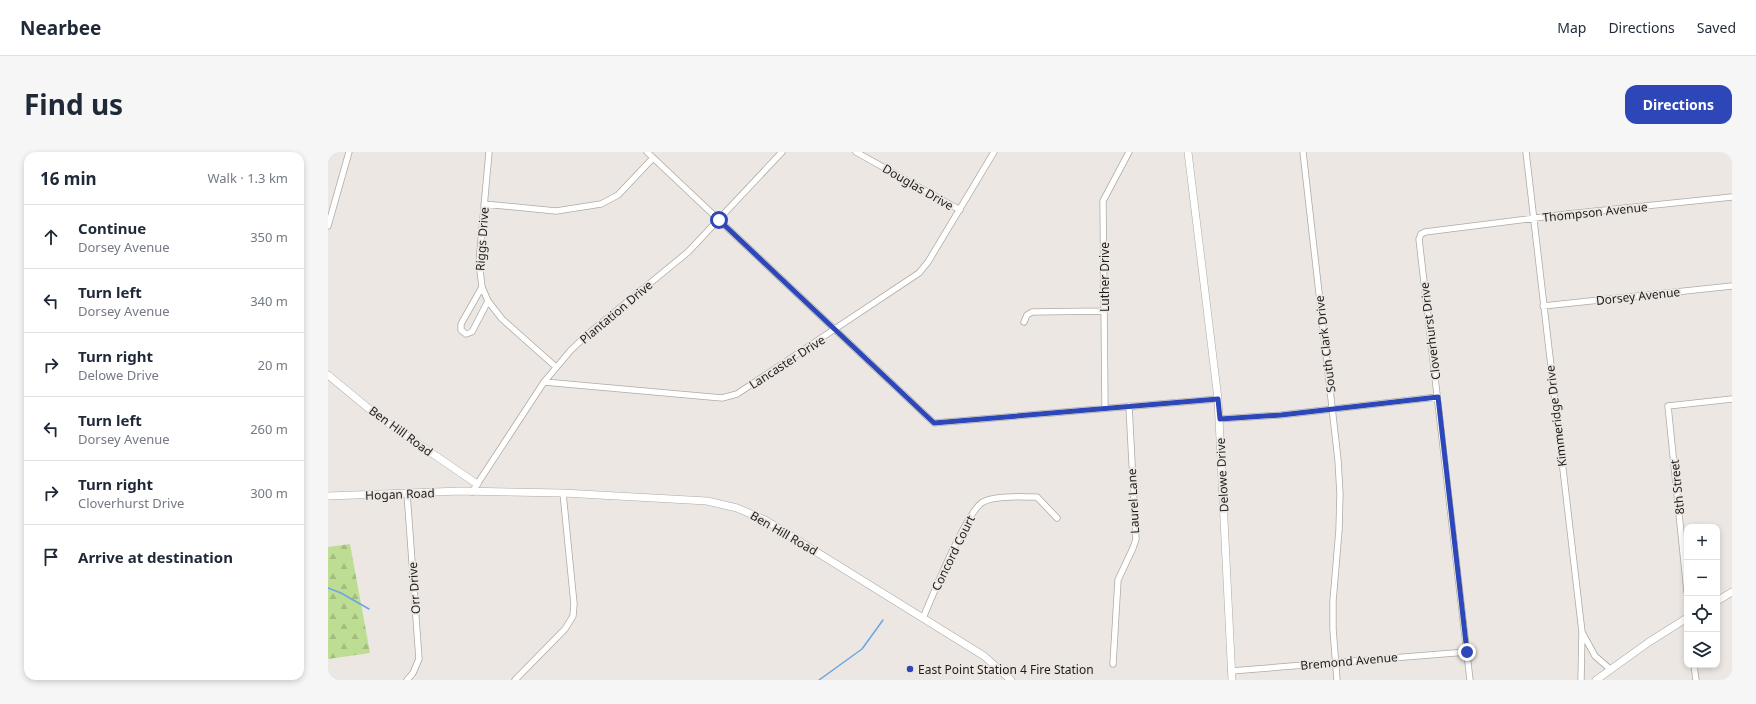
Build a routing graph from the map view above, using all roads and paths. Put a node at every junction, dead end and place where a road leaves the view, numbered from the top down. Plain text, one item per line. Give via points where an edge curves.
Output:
1 (349, 152) edge
2 (489, 152) edge
3 (647, 152) edge
4 (782, 152) edge
5 (856, 152) edge
6 (994, 152) edge
7 (1129, 152) edge
8 (1188, 152) edge
9 (1303, 152) edge
10 (1526, 152) edge
11 (653, 158) junction
12 (1732, 197) edge
13 (484, 204) junction
14 (960, 210) junction
15 (1533, 218) junction
16 (719, 220) junction
17 (328, 226) edge
18 (1458, 228) joint
19 (1732, 286) edge
20 (482, 287) junction
21 (488, 301) junction
22 (1544, 306) junction
23 (1104, 311) junction
24 (1024, 322) dead end
25 (835, 330) junction
26 (556, 367) junction
27 (328, 375) edge
28 (544, 382) junction
29 (1438, 397) junction
30 (1218, 399) junction
31 (1732, 399) edge
32 (1129, 406) junction
33 (1105, 408) junction
34 (1333, 409) junction
35 (1220, 419) junction
36 (477, 484) junction
37 (472, 492) junction
38 (407, 493) junction
39 (563, 493) junction
40 (328, 496) edge
41 (1056, 518) dead end
42 (1684, 563) edge
43 (1732, 592) edge
44 (1720, 599) edge
45 (923, 618) junction
46 (1684, 620) edge
47 (1582, 632) junction
48 (1467, 652) junction
49 (1335, 662) junction
50 (1113, 664) dead end
51 (1694, 668) edge
52 (1610, 669) junction
53 (1231, 671) junction
54 (407, 680) edge
55 (515, 680) edge
56 (1011, 680) edge
57 (1232, 680) edge
58 (1337, 680) edge
59 (1470, 680) edge
60 (1581, 680) edge
61 (1596, 680) edge
62 (1696, 680) edge

1 - 17 street
2 - 13 street, Riggs Drive
3 - 11 street
4 - 16 street, Plantation Drive
5 - 14 street, Douglas Drive
6 - 14 street, Lancaster Drive
7 - 23 street, Luther Drive via 1103,201
8 - 30 street, Delowe Drive
9 - 34 street, South Clark Drive
10 - 15 street, Kimmeridge Drive
11 - 13 street via 618,195 601,204 556,211
11 - 16 street
12 - 15 street, Thompson Avenue
13 - 20 street, Riggs Drive via 479,262
14 - 25 street, Lancaster Drive via 919,273
15 - 18 street, Thompson Avenue
15 - 22 street, Kimmeridge Drive
16 - 25 street
16 - 26 street, Plantation Drive via 688,252 588,334
18 - 29 street, Cloverhurst Drive via 1425,232 1419,239
19 - 22 street, Dorsey Avenue
20 - 21 street, Riggs Drive
20 - 21 street via 461,324 461,330 466,334 472,332
21 - 26 street, Riggs Drive via 502,319
22 - 47 street, Kimmeridge Drive
23 - 24 street via 1032,312
23 - 33 street, Luther Drive
25 - 28 street, Lancaster Drive via 730,397
25 - 33 street via 934,423
26 - 28 street, Plantation Drive
27 - 36 street, Ben Hill Road via 379,417
28 - 36 street, Plantation Drive
29 - 34 street
29 - 48 street, Cloverhurst Drive
30 - 32 street
30 - 35 street, Delowe Drive
31 - 42 street, 8th Street via 1668,406
32 - 33 street
32 - 50 street, Laurel Lane via 1136,539 1118,580
34 - 35 street
34 - 49 street, South Clark Drive via 1340,494 1332,601
35 - 53 street, Delowe Drive
36 - 37 street, Plantation Drive
37 - 38 street, Hogan Road
37 - 39 street, Ben Hill Road
38 - 40 street, Hogan Road
38 - 54 street, Orr Drive via 419,659 414,674
39 - 45 street, Ben Hill Road via 707,501 737,508 765,520
39 - 55 street via 573,616 565,629
41 - 45 street, Concord Court via 1037,497 992,499 982,502 955,544
43 - 44 street
45 - 56 street, Ben Hill Road via 984,656
46 - 52 street
47 - 52 street via 1595,656
47 - 60 street, Kimmeridge Drive
48 - 49 street, Bremond Avenue
48 - 59 street, Cloverhurst Drive
49 - 53 street, Bremond Avenue
49 - 58 street, South Clark Drive
51 - 62 street
52 - 61 street
53 - 57 street, Delowe Drive

